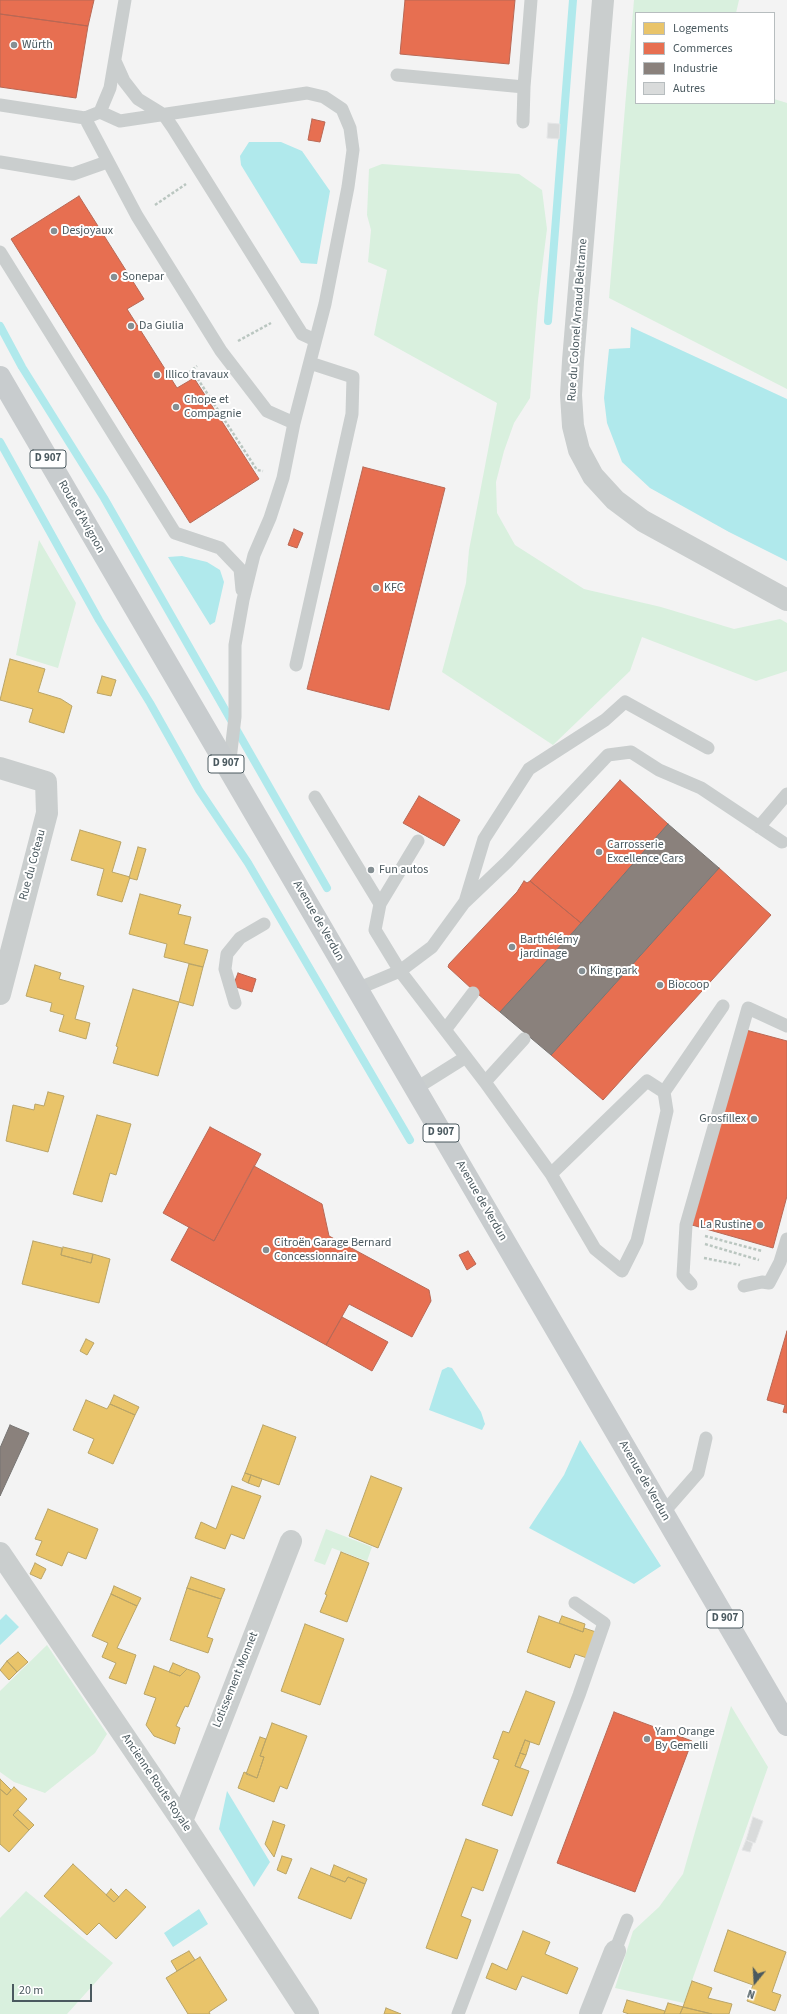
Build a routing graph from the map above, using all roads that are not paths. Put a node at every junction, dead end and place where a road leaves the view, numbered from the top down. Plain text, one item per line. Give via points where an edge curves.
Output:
1 (125, 0) edge
2 (531, 0) edge
3 (603, 0) edge
4 (114, 61) junction
5 (397, 75) dead end
6 (524, 87) junction
7 (0, 105) edge
8 (100, 112) junction
9 (164, 115) junction
10 (85, 118) junction
11 (523, 122) dead end
12 (0, 162) edge
13 (107, 162) junction
14 (0, 252) edge
15 (315, 340) junction
16 (310, 363) junction
17 (0, 378) edge
18 (294, 423) junction
19 (243, 600) junction
20 (787, 600) edge
21 (138, 614) joint
22 (296, 665) dead end
23 (708, 748) dead end
24 (0, 768) edge
25 (229, 770) junction
26 (787, 794) edge
27 (315, 797) dead end
28 (759, 827) junction
29 (418, 841) dead end
30 (782, 842) dead end
31 (464, 903) junction
32 (380, 904) junction
33 (264, 924) dead end
34 (400, 971) junction
35 (357, 989) junction
36 (473, 993) dead end
37 (0, 994) edge
38 (234, 1003) dead end
39 (723, 1006) dead end
40 (787, 1026) edge
41 (445, 1030) junction
42 (524, 1039) dead end
43 (466, 1057) junction
44 (485, 1082) junction
45 (415, 1089) junction
46 (664, 1092) junction
47 (551, 1174) junction
48 (787, 1239) edge
49 (691, 1284) dead end
50 (744, 1286) dead end
51 (706, 1438) dead end
52 (663, 1513) junction
53 (291, 1541) dead end
54 (0, 1553) edge
55 (575, 1603) dead end
56 (787, 1725) edge
57 (182, 1820) junction
58 (627, 1920) dead end
59 (615, 1951) joint
60 (308, 2014) edge
61 (458, 2014) edge
62 (590, 2014) edge

1 - 4 lane
2 - 6 lane
3 - 20 street, Rue du Colonel Arnaud Beltrame via 572,368 573,426 579,450 593,476 615,500 643,520
4 - 8 lane via 110,88
4 - 9 lane via 124,81 138,99
5 - 6 lane
6 - 11 lane
7 - 10 lane
8 - 9 lane via 120,121
8 - 10 lane
9 - 15 lane via 302,334
9 - 15 lane via 307,93 324,97 342,110 350,128 353,150 339,237
10 - 13 lane
12 - 13 lane via 73,174
13 - 18 lane via 221,351 266,411
14 - 19 lane via 175,533 220,548 240,569
15 - 16 lane
16 - 18 lane
16 - 22 lane via 353,377 352,414
17 - 21 main road, Route d'Avignon / D 907
18 - 19 lane via 282,478 270,518 254,555
19 - 25 lane via 235,644 235,717
21 - 25 main road, Avenue de Verdun / D 907
23 - 31 lane via 625,702 606,720 529,769 484,839
24 - 37 street, Rue du Coteau via 46,782 47,813
25 - 35 main road, Avenue de Verdun / D 907
26 - 28 lane
27 - 32 lane
28 - 30 lane
28 - 31 lane via 701,788 659,770 630,752 608,755
29 - 32 lane
31 - 34 lane via 432,947
32 - 34 lane via 374,930
33 - 38 lane via 240,938 227,954 224,969
34 - 35 lane
34 - 41 lane
35 - 45 main road, Avenue de Verdun / D 907
36 - 41 lane
39 - 46 lane
40 - 49 lane via 748,1008 686,1225 683,1275
41 - 43 lane
42 - 44 lane
43 - 44 lane
43 - 45 lane
44 - 47 lane
45 - 52 main road, Avenue de Verdun / D 907
46 - 47 lane via 647,1081
46 - 47 lane via 667,1111 638,1241 622,1271 595,1249
48 - 50 lane via 780,1262 769,1283
51 - 52 lane via 698,1473
52 - 56 main road, Avenue de Verdun / D 907
53 - 57 street, Lotissement Monnet
54 - 57 street, Ancienne Route Royale
55 - 61 lane via 604,1623 577,1703
57 - 60 street, Ancienne Route Royale
58 - 59 lane
59 - 62 street

